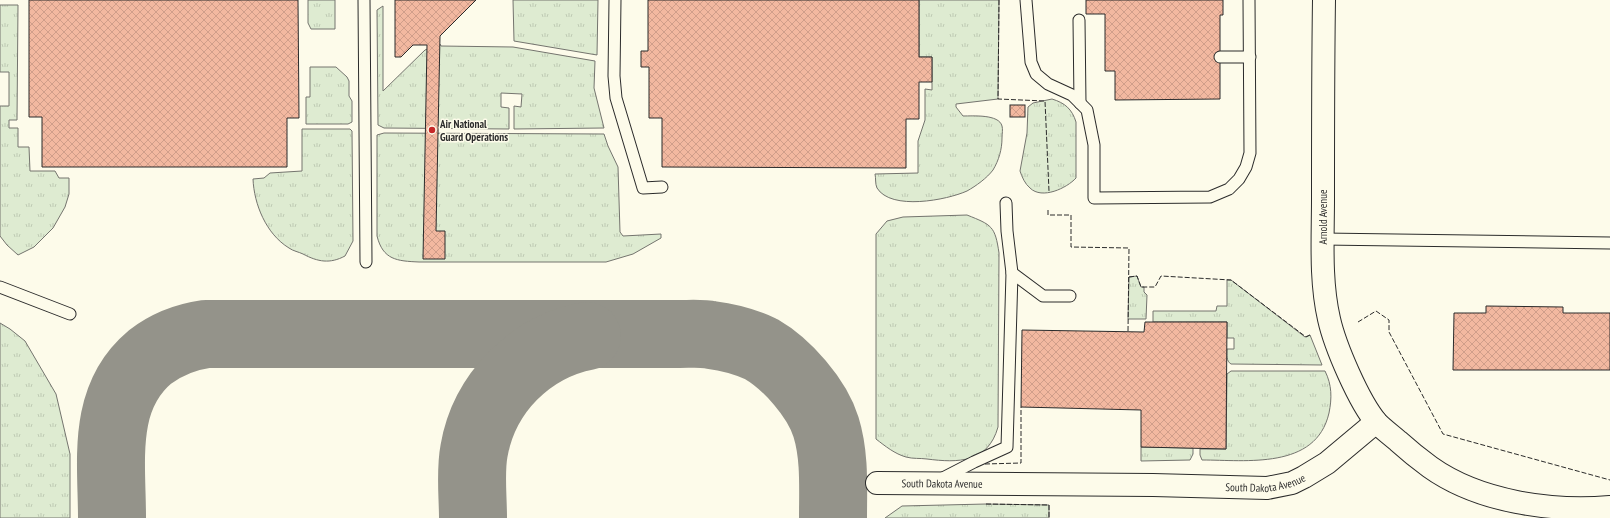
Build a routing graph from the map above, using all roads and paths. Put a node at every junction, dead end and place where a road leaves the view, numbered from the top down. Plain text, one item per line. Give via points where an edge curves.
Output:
1 (364, 0) edge
2 (615, 0) edge
3 (1026, 0) edge
4 (1250, 0) edge
5 (1324, 0) edge
6 (1080, 20) dead end
7 (1220, 57) dead end
8 (1250, 57) junction
9 (1080, 103) junction
10 (662, 187) dead end
11 (1006, 203) dead end
12 (1323, 239) junction
13 (1610, 243) edge
14 (366, 262) dead end
15 (1012, 273) junction
16 (0, 287) edge
17 (1070, 296) dead end
18 (70, 314) dead end
19 (1376, 422) junction
20 (877, 482) dead end
21 (934, 483) junction
22 (1610, 507) edge

1 - 14 lane
2 - 10 lane via 616,98 643,188
3 - 9 lane via 1031,62 1036,74 1048,84 1072,95
4 - 8 lane
5 - 12 street, Arnold Avenue
6 - 9 lane
7 - 8 lane
8 - 9 lane via 1250,153 1246,167 1229,189 1210,197 1094,198 1094,145 1087,110
11 - 15 lane
12 - 13 lane
12 - 19 street, Arnold Avenue via 1325,296 1329,320 1346,368
15 - 17 lane via 1043,296
15 - 21 lane via 1007,447
16 - 18 lane
19 - 21 street, South Dakota Avenue via 1317,469 1292,483 1280,486 1256,488
19 - 22 street via 1431,468 1481,492 1543,506 1586,509
20 - 21 street, South Dakota Avenue

